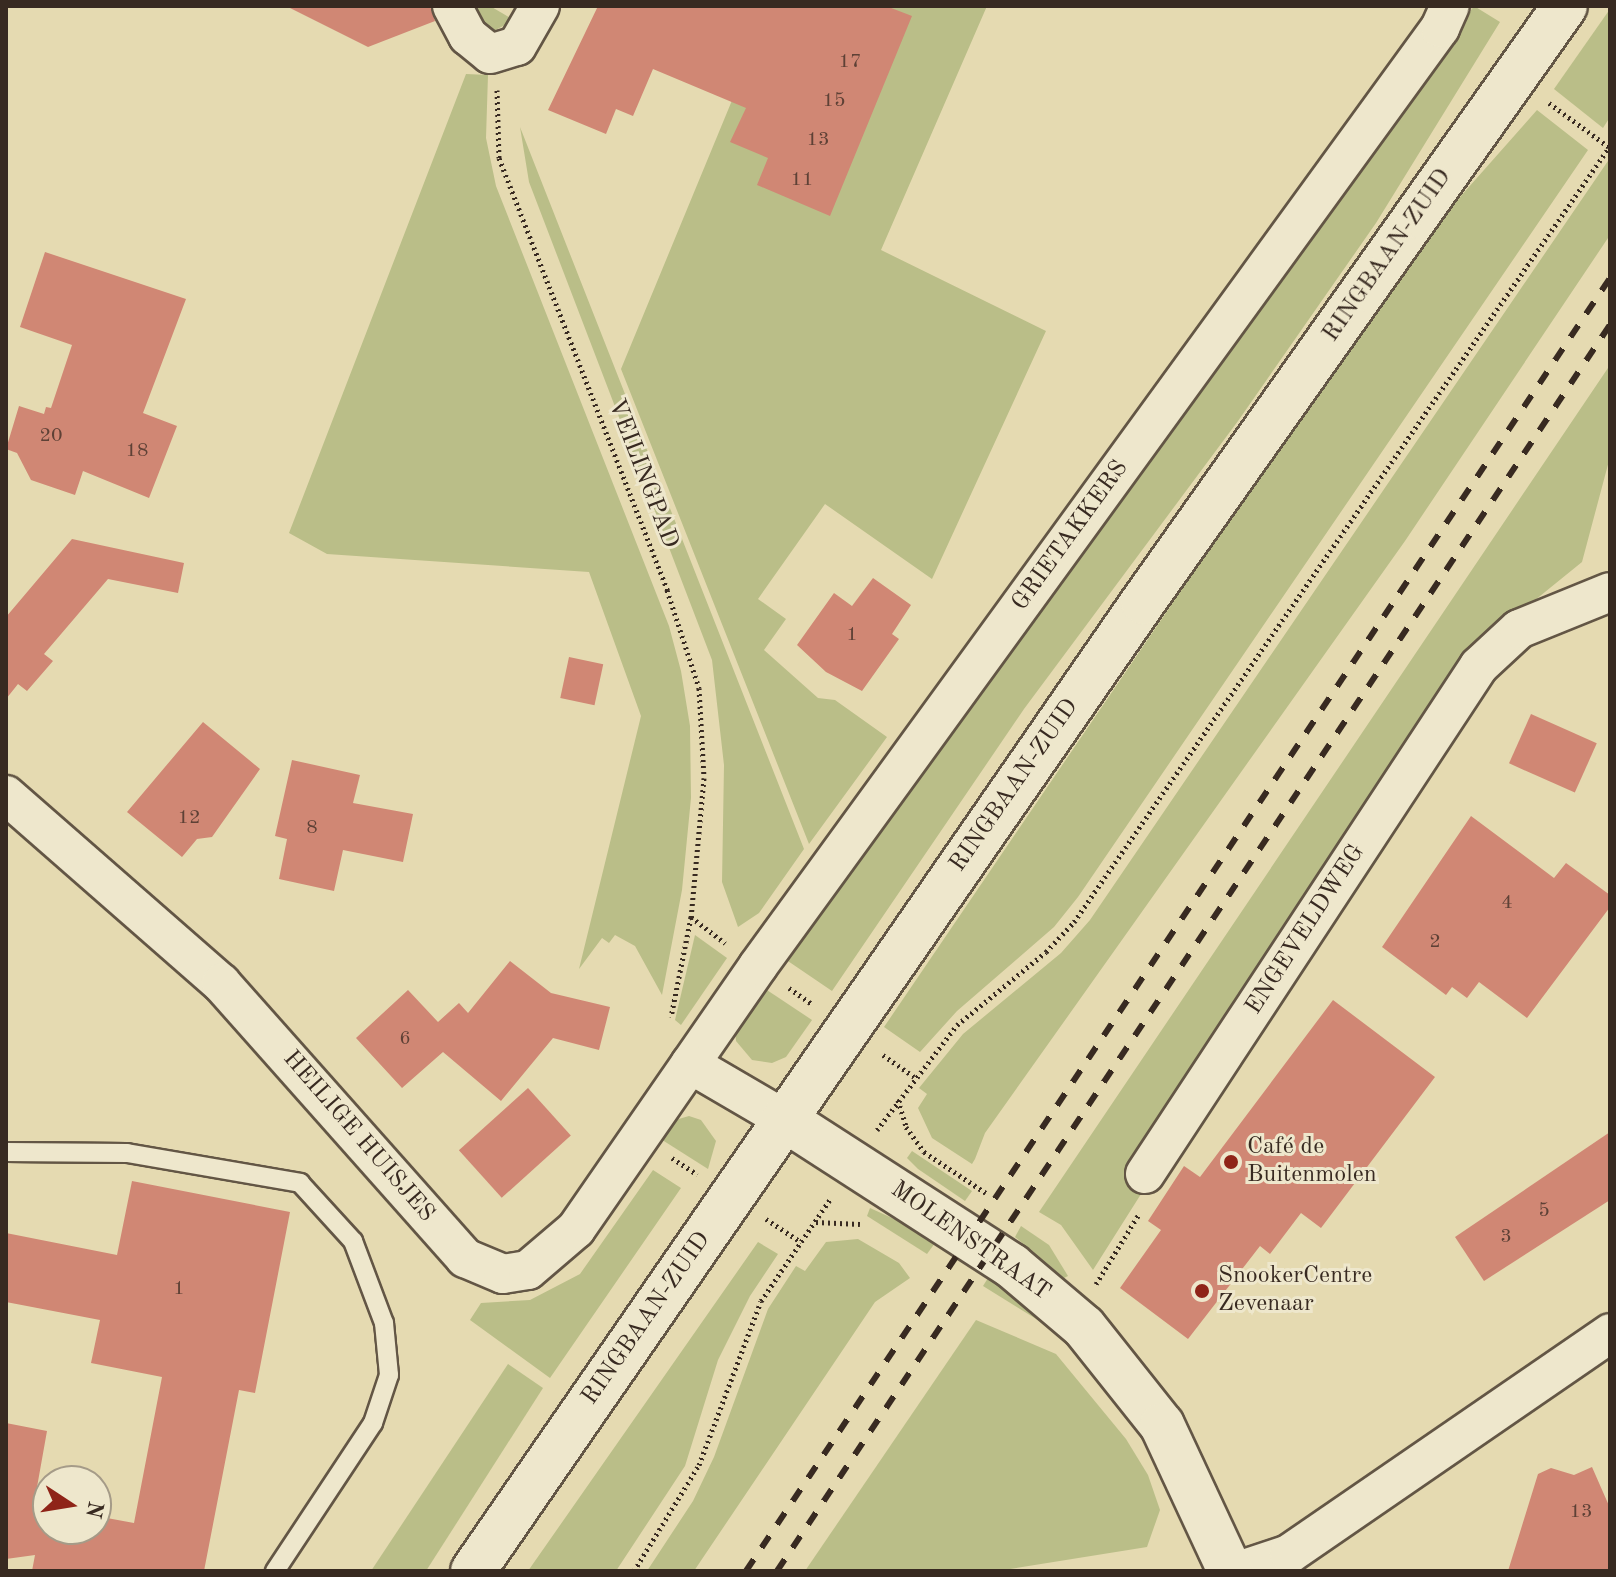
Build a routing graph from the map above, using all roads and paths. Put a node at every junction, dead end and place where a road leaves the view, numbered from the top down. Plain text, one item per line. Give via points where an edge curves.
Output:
1 (452, 6) edge
2 (540, 6) edge
3 (1450, 6) edge
4 (1565, 6) edge
5 (490, 54) junction
6 (1610, 146) edge
7 (1610, 592) edge
8 (6, 795) edge
9 (691, 917) dead end
10 (690, 1064) junction
11 (898, 1100) dead end
12 (784, 1119) junction
13 (6, 1152) edge
14 (1145, 1174) joint
15 (816, 1222) dead end
16 (1084, 1327) junction
17 (1610, 1333) edge
18 (275, 1571) edge
19 (473, 1571) edge
20 (634, 1571) edge
21 (1230, 1571) edge
22 (1238, 1571) edge

1 - 5 street via 468,36
2 - 5 street via 517,46
3 - 10 street, GRIETAKKERS via 1440,28
4 - 12 street, RINGBAAN-ZUID
5 - 9 path, VEILINGPAD via 497,87 499,158 667,590 699,688 704,778
6 - 11 path via 1074,922 1046,952 957,1025
7 - 14 street, ENGEVELDWEG via 1519,629 1479,666
8 - 10 street, HEILIGE HUISJES via 221,983 443,1235 484,1270 528,1270 556,1251
10 - 12 street, MOLENSTRAAT
12 - 16 street, MOLENSTRAAT via 1012,1266
12 - 19 street, RINGBAAN-ZUID
13 - 18 lane via 127,1153 300,1183 353,1241 384,1323 389,1375 373,1423
14 - 16 path via 1156,1187 1099,1272
15 - 20 path via 761,1301 699,1465
16 - 21 street, MOLENSTRAAT via 1162,1425
17 - 22 street via 1289,1554

